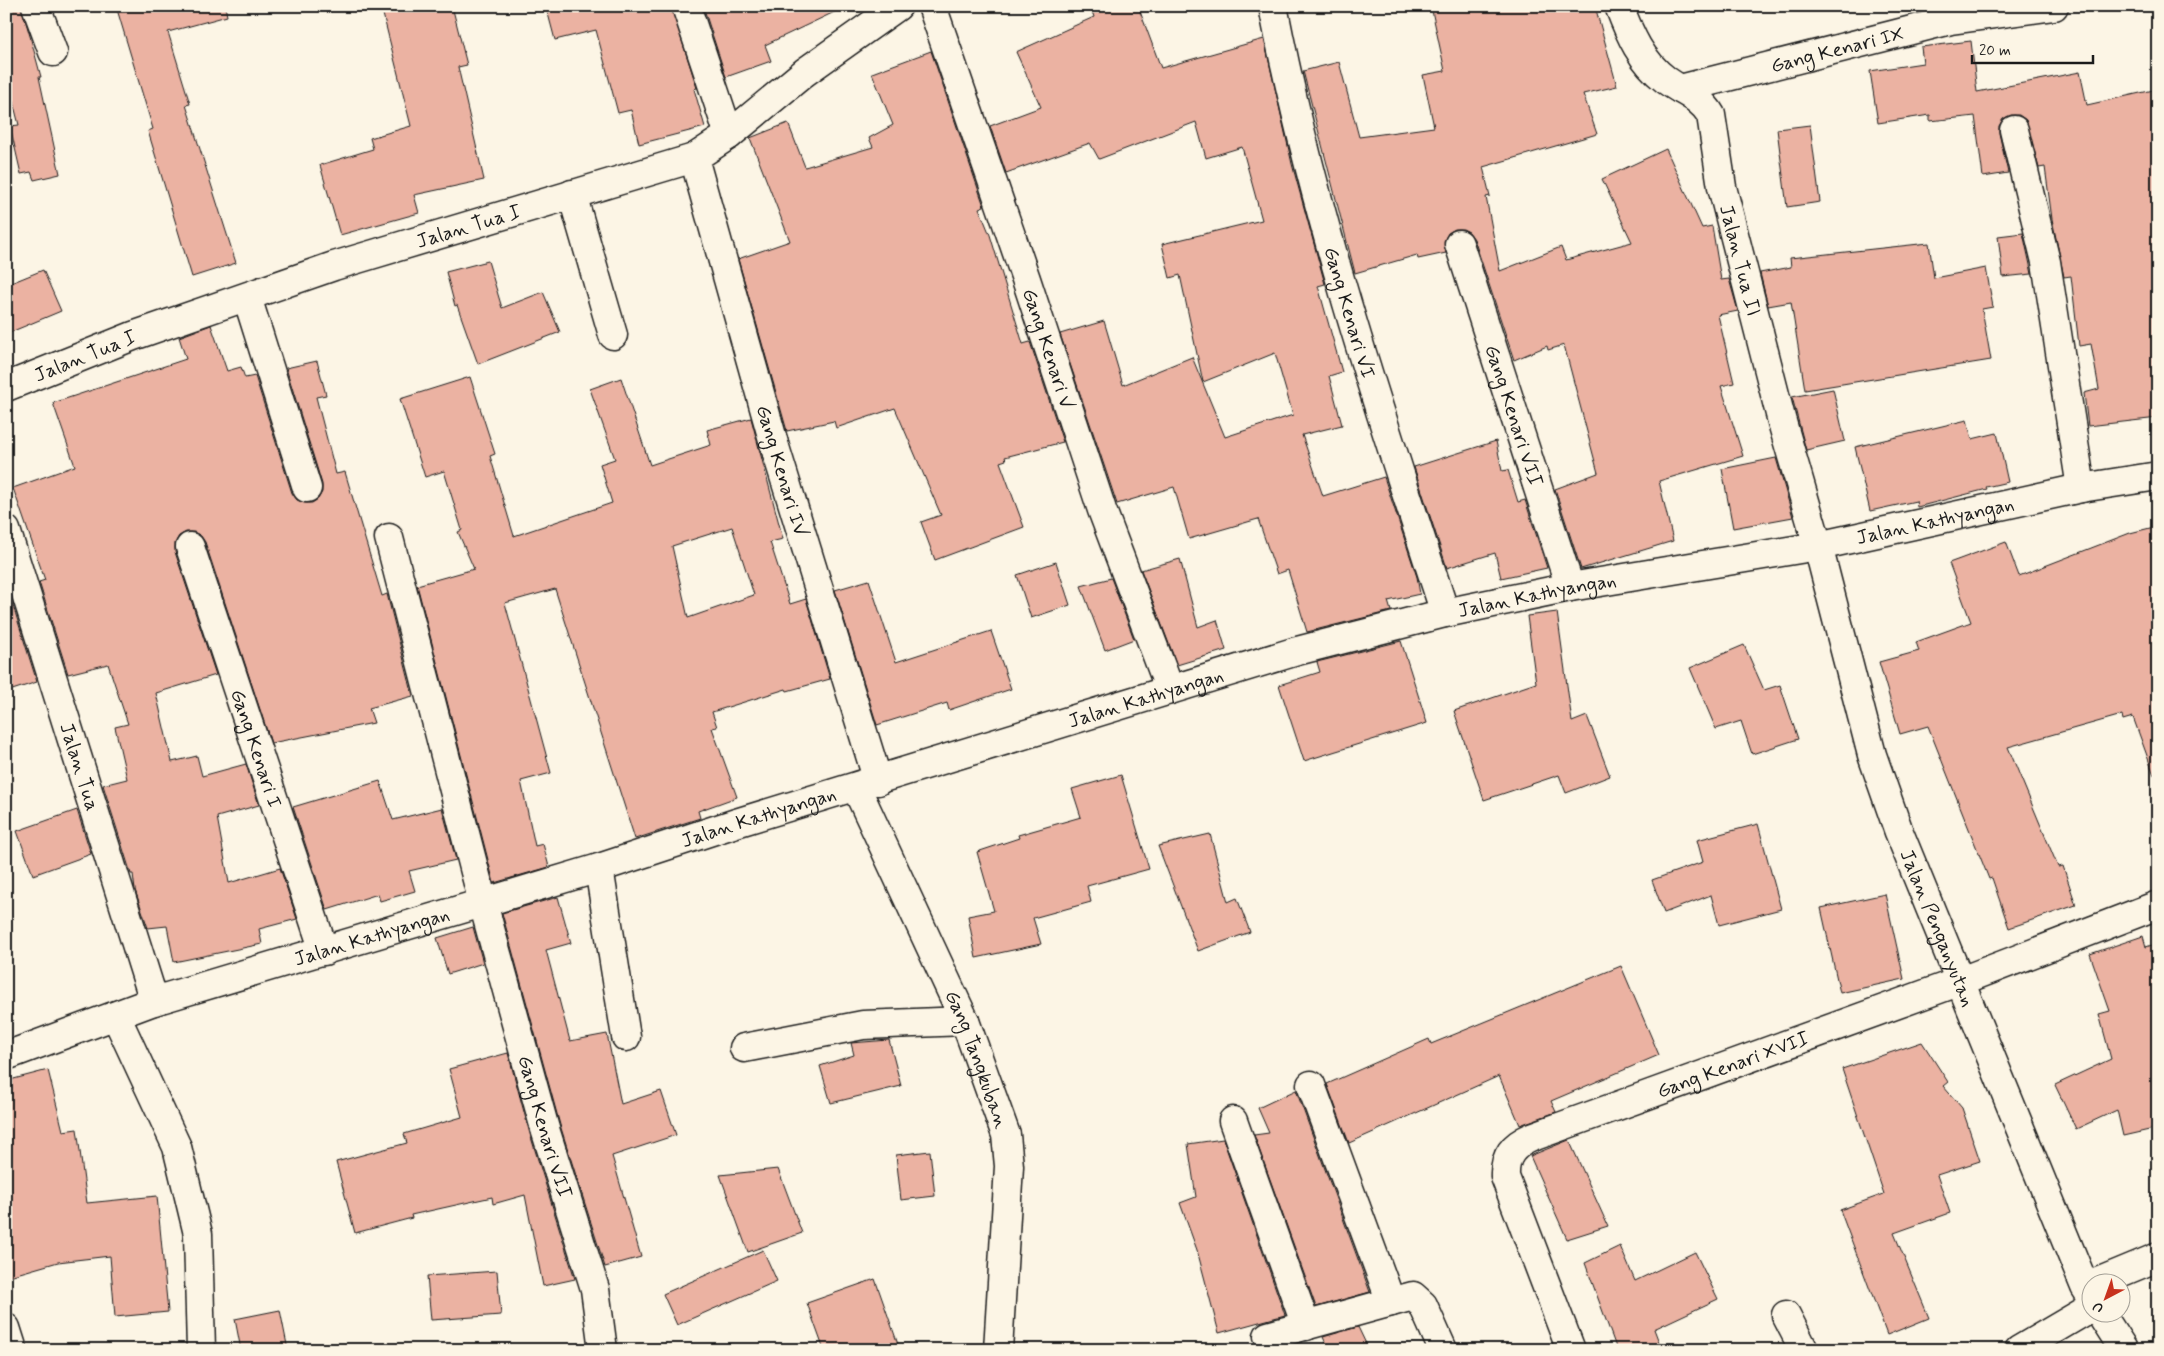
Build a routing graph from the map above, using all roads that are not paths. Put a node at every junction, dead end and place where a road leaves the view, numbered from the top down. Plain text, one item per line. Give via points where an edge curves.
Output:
1 (36, 6) edge
2 (686, 6) edge
3 (898, 6) edge
4 (932, 6) edge
5 (1273, 6) edge
6 (1619, 6) edge
7 (2054, 6) edge
8 (53, 52) dead end
9 (1680, 89) junction
10 (2014, 130) dead end
11 (728, 135) junction
12 (694, 158) junction
13 (572, 194) junction
14 (1459, 244) dead end
15 (247, 297) junction
16 (613, 335) dead end
17 (6, 386) edge
18 (2158, 476) edge
19 (307, 488) dead end
20 (2081, 488) junction
21 (6, 530) edge
22 (389, 538) dead end
23 (190, 546) dead end
24 (1818, 546) junction
25 (1570, 587) junction
26 (1445, 613) junction
27 (1170, 690) junction
28 (867, 784) junction
29 (599, 868) junction
30 (483, 902) junction
31 (2158, 905) edge
32 (324, 951) junction
33 (1961, 981) junction
34 (154, 1001) junction
35 (116, 1016) junction
36 (965, 1021) junction
37 (626, 1037) dead end
38 (744, 1048) dead end
39 (6, 1056) edge
40 (1311, 1085) dead end
41 (1233, 1121) dead end
42 (2158, 1257) edge
43 (2083, 1274) edge
44 (2125, 1274) edge
45 (2082, 1299) edge
46 (1391, 1302) junction
47 (1786, 1315) dead end
48 (2107, 1324) edge
49 (1306, 1326) junction
50 (6, 1328) edge
51 (1268, 1336) dead end
52 (13, 1350) edge
53 (201, 1350) edge
54 (603, 1350) edge
55 (998, 1350) edge
56 (1444, 1350) edge
57 (1571, 1350) edge
58 (1804, 1350) edge
59 (2019, 1350) edge
60 (2124, 1350) edge

1 - 8 street
2 - 11 street
3 - 11 street, Jalan Tua I via 805,72
4 - 27 street, Gang Kenari V via 1102,510
5 - 26 street, Gang Kenari VI via 1301,138 1338,280
6 - 9 street, Jalan Tua II via 1646,61
7 - 9 street, Gang Kenari IX via 1951,20
9 - 24 street, Jalan Tua II via 1705,105 1711,116 1722,187 1782,422
10 - 20 street via 2046,262
11 - 12 street, Jalan Tua I
12 - 13 street, Jalan Tua I
12 - 28 street, Gang Kenari IV
13 - 15 street, Jalan Tua I via 334,266
13 - 16 street
14 - 25 street, Gang Kenari VII
15 - 17 street, Jalan Tua I via 133,336
15 - 19 street
18 - 20 street, Jalan Kathyangan
20 - 24 street, Jalan Kathyangan
21 - 34 street, Jalan Tua
22 - 30 street, Gang Kenari VII
23 - 32 street, Gang Kenari I
24 - 25 street, Jalan Kathyangan
24 - 33 street, Jalan Penganyutan via 1872,755 1899,832
25 - 26 street, Jalan Kathyangan
26 - 27 street, Jalan Kathyangan via 1297,651
27 - 28 street, Jalan Kathyangan
28 - 29 street, Jalan Kathyangan
28 - 36 street, Gang Tangkuban
29 - 30 street, Jalan Kathyangan
29 - 37 street
30 - 32 street, Jalan Kathyangan
30 - 54 street, Gang Kenari VII via 545,1129 595,1289
31 - 33 street, Gang Kenari XVII
32 - 34 street, Jalan Kathyangan
33 - 43 street, Jalan Penganyutan
33 - 57 street, Gang Kenari XVII via 1532,1137 1513,1147 1504,1166 1504,1177
34 - 35 street, Jalan Kathyangan
35 - 39 street, Jalan Kathyangan
35 - 53 street via 177,1147 198,1234
36 - 38 street via 863,1025
36 - 55 street, Gang Tangkuban via 1006,1136 1009,1166
40 - 46 street
41 - 49 street
42 - 44 street
45 - 59 street
46 - 49 street
46 - 56 street via 1413,1296 1418,1300
47 - 58 street
48 - 60 street
49 - 51 street
50 - 52 street

